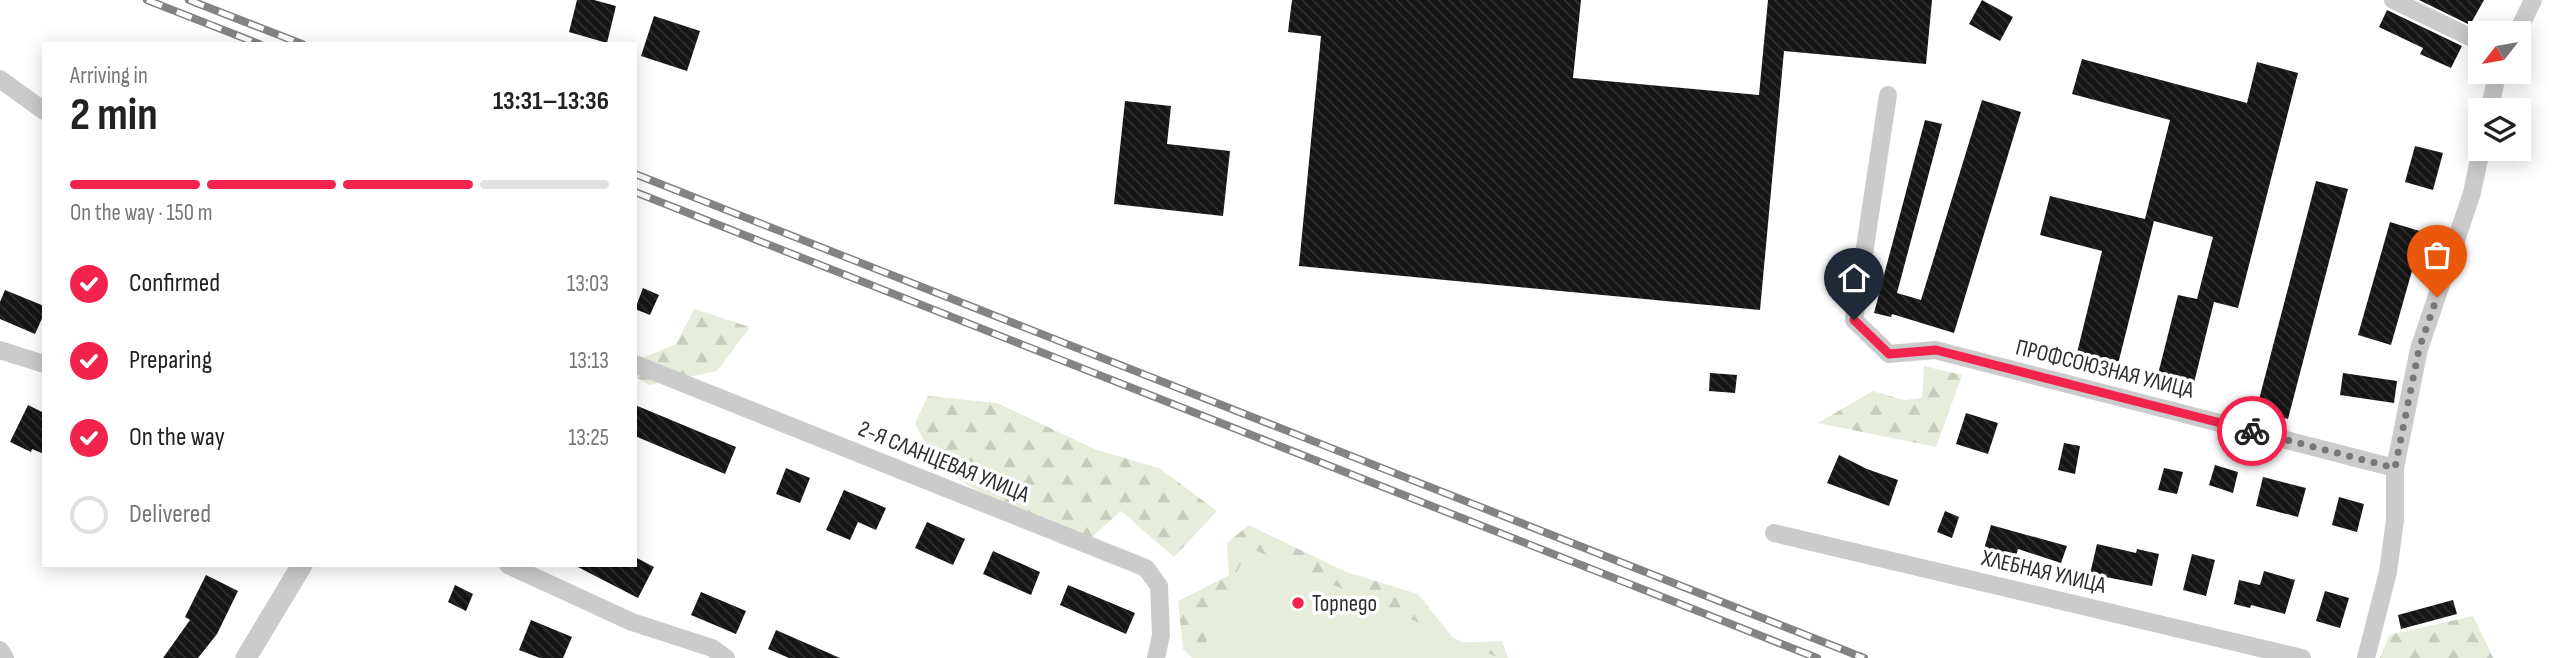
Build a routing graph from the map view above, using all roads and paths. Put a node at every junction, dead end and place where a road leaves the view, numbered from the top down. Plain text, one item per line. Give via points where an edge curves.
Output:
1 (2393, 0) edge
2 (2533, 0) edge
3 (2523, 21) edge
4 (2468, 36) edge
5 (0, 79) edge
6 (1888, 95) dead end
7 (42, 110) edge
8 (2478, 161) edge
9 (0, 350) edge
10 (42, 363) edge
11 (637, 365) edge
12 (2395, 468) junction
13 (1774, 533) dead end
14 (301, 567) edge
15 (512, 567) edge
16 (0, 650) edge
17 (5, 658) edge
18 (246, 658) edge
19 (726, 658) edge
20 (1156, 658) edge
21 (2302, 658) edge
22 (2366, 658) edge

1 - 4 street
2 - 3 street
5 - 7 street
6 - 12 street, ПРОФСОЮЗНАЯ УЛИЦА via 1854,320 1889,354 1936,350
8 - 12 street via 2419,349
9 - 10 street
11 - 20 street, 2-Я СЛАНЦЕВАЯ УЛИЦА via 1146,568 1159,586 1161,635
12 - 22 street via 2388,572
13 - 21 street, ХЛЕБНАЯ УЛИЦА
14 - 18 street
15 - 19 street via 632,622 712,648
16 - 17 street

